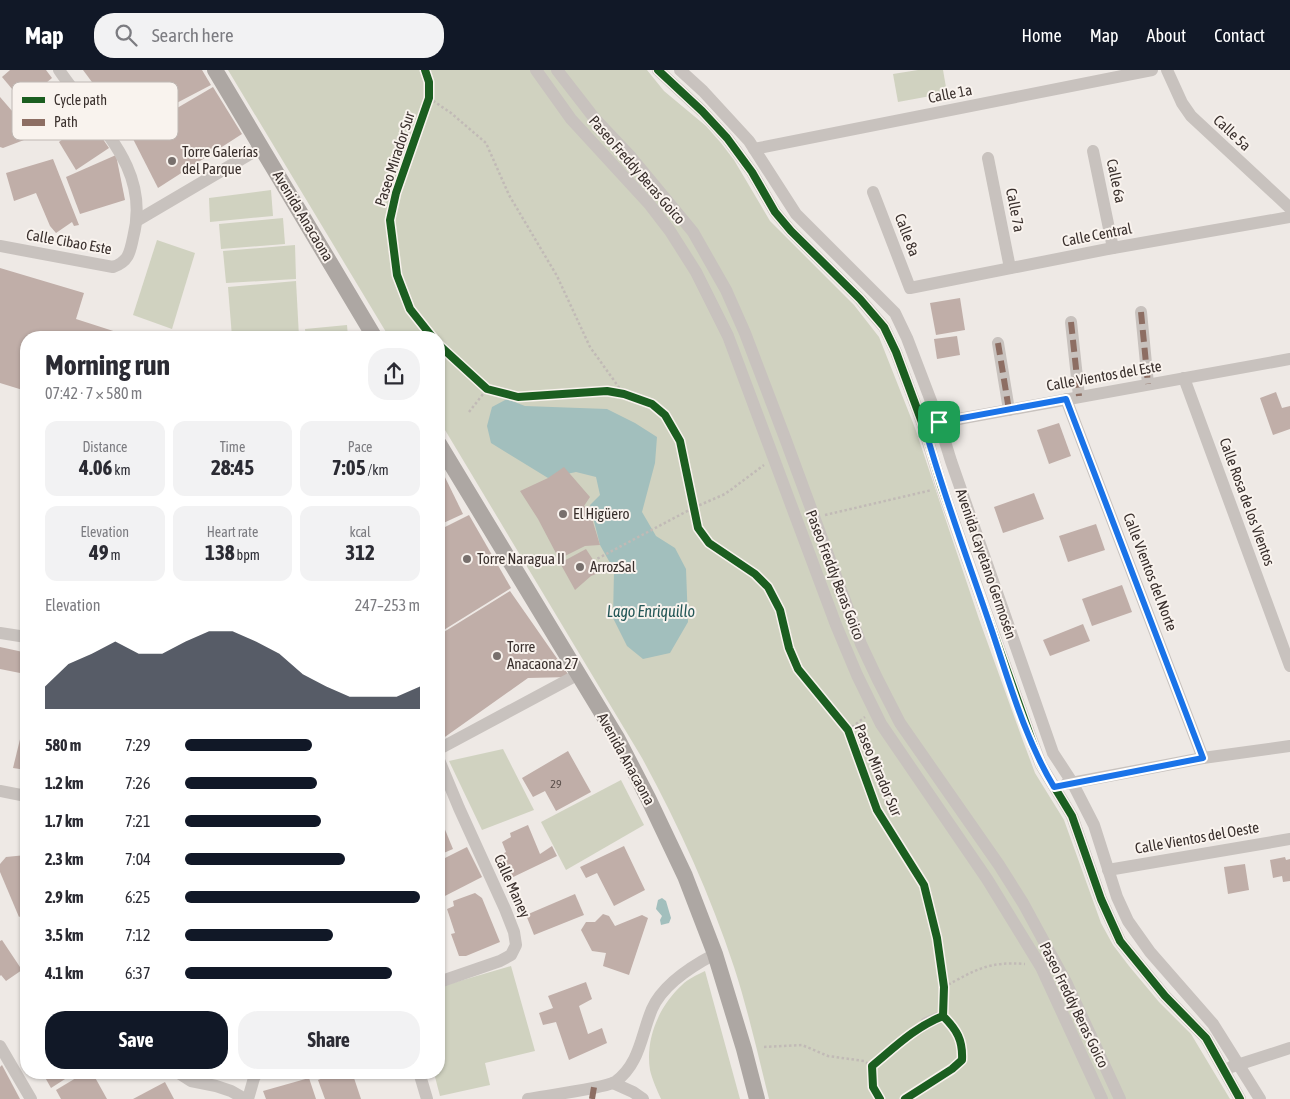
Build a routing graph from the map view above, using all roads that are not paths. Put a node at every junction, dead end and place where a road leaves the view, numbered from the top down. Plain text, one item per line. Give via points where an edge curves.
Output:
1 (59, 70) edge
2 (215, 70) edge
3 (536, 70) edge
4 (556, 70) edge
5 (658, 70) edge
6 (680, 70) edge
7 (1152, 70) edge
8 (1167, 70) edge
9 (68, 82) edge
10 (113, 140) edge
11 (262, 147) junction
12 (754, 149) junction
13 (1093, 151) dead end
14 (988, 158) dead end
15 (873, 192) dead end
16 (1290, 208) edge
17 (1290, 217) edge
18 (138, 220) junction
19 (0, 246) edge
20 (1113, 248) junction
21 (1010, 268) junction
22 (910, 288) joint
23 (1141, 312) dead end
24 (1071, 322) dead end
25 (371, 331) edge
26 (998, 342) dead end
27 (1290, 359) edge
28 (1184, 378) junction
29 (1148, 384) junction
30 (1072, 398) junction
31 (1009, 410) junction
32 (939, 422) junction
33 (924, 425) junction
34 (445, 454) edge
35 (0, 633) edge
36 (20, 636) edge
37 (1290, 666) edge
38 (578, 675) junction
39 (445, 746) edge
40 (1290, 746) edge
41 (1203, 758) junction
42 (445, 774) edge
43 (1072, 782) junction
44 (1054, 787) junction
45 (0, 790) edge
46 (20, 795) edge
47 (1290, 839) edge
48 (1108, 870) junction
49 (715, 954) junction
50 (445, 980) edge
51 (1075, 1002) junction
52 (1060, 1010) junction
53 (943, 1016) road end
54 (926, 1023) road end
55 (0, 1046) edge
56 (1290, 1048) edge
57 (1237, 1063) junction
58 (1224, 1070) junction
59 (188, 1079) edge
60 (254, 1079) edge
61 (421, 1079) edge
62 (612, 1083) junction
63 (593, 1093) edge
64 (31, 1099) edge
65 (247, 1099) edge
66 (426, 1099) edge
67 (528, 1099) edge
68 (643, 1099) edge
69 (757, 1099) edge
70 (1102, 1099) edge
71 (1120, 1099) edge
72 (1240, 1099) edge
73 (1260, 1099) edge

1 - 9 street, Calle Cibao Este
2 - 11 main road, Avenida Anacaona
3 - 52 street, Paseo Freddy Beras Goico via 571,119 650,205 696,272 728,336 836,625 877,716 1012,918 1041,967
4 - 51 street, Paseo Freddy Beras Goico via 693,232 726,290 861,644 900,723 999,865 1044,940
5 - 33 street, Avenida Cayetano Germosén via 726,138 791,231 884,327
6 - 12 street, Avenida Cayetano Germosén
7 - 12 street, Calle 1a
8 - 16 street, Calle 5a via 1191,116
10 - 18 street, Calle Cibao Este via 130,173
11 - 18 street
11 - 25 main road, Avenida Anacaona
12 - 32 street, Avenida Cayetano Germosén via 796,214 895,313
13 - 20 street, Calle 6a
14 - 21 street, Calle 7a
15 - 22 street, Calle 8a
17 - 20 street, Calle Central
18 - 19 street, Calle Cibao Este via 129,256 122,264 113,267
20 - 21 street, Calle Central
21 - 22 street, Calle Central
23 - 29 street
24 - 30 street, Calle Vientos del Norte
26 - 31 street
27 - 28 street, Calle Vientos del Este
28 - 29 street, Calle Vientos del Este
28 - 37 street, Calle Rosa de los Vientos
29 - 30 street, Calle Vientos del Este
30 - 31 street, Calle Vientos del Este
30 - 41 street, Calle Vientos del Norte
31 - 32 street, Calle Vientos del Este
32 - 33 street, Calle Vientos del Este
32 - 43 street, Avenida Cayetano Germosén via 1053,753
33 - 44 street, Avenida Cayetano Germosén via 942,488 1031,738
34 - 38 main road, Avenida Anacaona
35 - 36 street
38 - 39 street
38 - 49 main road, Avenida Anacaona via 617,738 648,798 685,876
40 - 41 street
41 - 43 street
42 - 50 street, Calle Maney via 505,909 516,945 511,955 500,961
43 - 44 street
43 - 48 street, Avenida Cayetano Germosén via 1094,825
44 - 58 street, Avenida Cayetano Germosén via 1072,816 1101,899 1120,941 1165,996 1206,1038
45 - 46 street
47 - 48 street, Calle Vientos del Oeste
48 - 57 street, Avenida Cayetano Germosén via 1117,897 1136,933 1213,1024
49 - 62 street via 683,973 653,1006 637,1056 626,1072
49 - 69 main road, Avenida Anacaona
51 - 52 street
51 - 71 street, Paseo Freddy Beras Goico
52 - 70 street, Paseo Freddy Beras Goico
53 - 54 street
55 - 64 street
56 - 57 street
57 - 58 street
57 - 73 street, Avenida Cayetano Germosén
58 - 72 street, Avenida Cayetano Germosén
59 - 65 street
60 - 65 street
61 - 66 street
62 - 63 street
62 - 68 street
63 - 67 street

